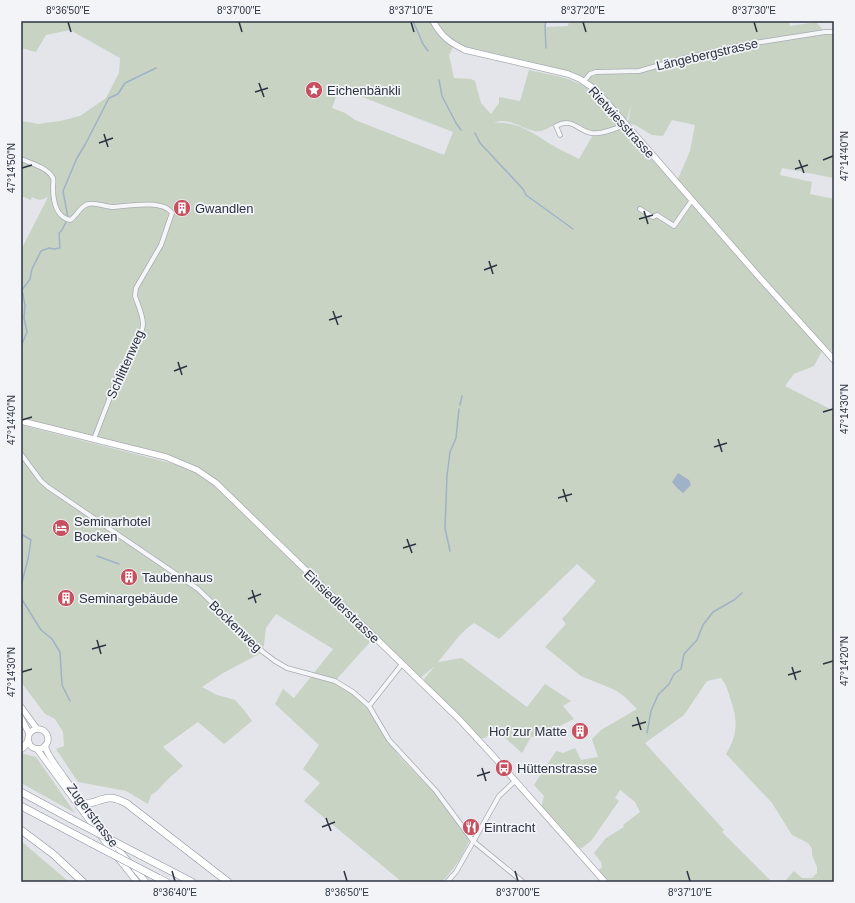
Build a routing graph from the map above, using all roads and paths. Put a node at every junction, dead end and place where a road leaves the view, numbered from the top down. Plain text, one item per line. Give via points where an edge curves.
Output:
1 (433, 21) edge
2 (834, 32) edge
3 (584, 81) junction
4 (626, 124) junction
5 (560, 135) dead end
6 (21, 159) edge
7 (692, 200) junction
8 (640, 209) dead end
9 (834, 360) edge
10 (21, 421) edge
11 (94, 439) junction
12 (21, 454) edge
13 (402, 664) junction
14 (369, 706) junction
15 (21, 708) edge
16 (21, 718) edge
17 (36, 729) junction
18 (29, 733) junction
19 (28, 742) junction
20 (45, 746) junction
21 (21, 748) edge
22 (36, 749) junction
23 (515, 780) junction
24 (21, 792) edge
25 (82, 802) junction
26 (21, 806) edge
27 (21, 830) edge
28 (473, 841) junction
29 (83, 882) edge
30 (137, 882) edge
31 (146, 882) edge
32 (166, 882) edge
33 (192, 882) edge
34 (228, 882) edge
35 (447, 882) edge
36 (523, 882) edge
37 (605, 882) edge

1 - 3 main road, Rietwiesstrasse via 444,38 465,50 562,72
2 - 3 street, Längebergstrasse via 742,45 639,71 596,72
3 - 4 main road, Rietwiesstrasse via 602,96
4 - 5 street via 617,129 594,134 570,123 562,123 556,126
4 - 7 main road, Rietwiesstrasse
6 - 11 street, Schlittenweg via 50,173 54,179 54,202 64,219 70,220 81,208 91,204 112,207 142,204 163,206 172,213 165,237 136,288 135,296 142,319 142,330 127,364 109,395
7 - 8 street via 674,226 657,215 653,217
7 - 9 main road, Rietwiesstrasse
10 - 11 main road, Einsiedlerstrasse
11 - 13 main road, Einsiedlerstrasse via 176,460 211,480
12 - 14 street, Bockenweg via 48,487 198,589 275,662 334,681 353,692
13 - 14 street
13 - 23 main road, Einsiedlerstrasse via 459,719
14 - 28 street, Bockenweg via 389,740 436,791
15 - 17 main road, Zugerstrasse
16 - 18 main road
17 - 18 main road
17 - 20 main road, Zugerstrasse via 46,734 48,740
18 - 19 main road
19 - 21 highway
19 - 22 main road, Zugerstrasse
20 - 22 main road
20 - 25 main road, Zugerstrasse
22 - 30 main road, Zugerstrasse
23 - 28 street via 499,796
23 - 37 main road, Einsiedlerstrasse
24 - 33 highway, bridge
25 - 31 main road, Zugerstrasse
25 - 34 highway via 93,804 108,798 123,802
26 - 32 highway, bridge
27 - 29 highway via 53,854
28 - 35 street via 456,872
28 - 36 street, Bockenweg

